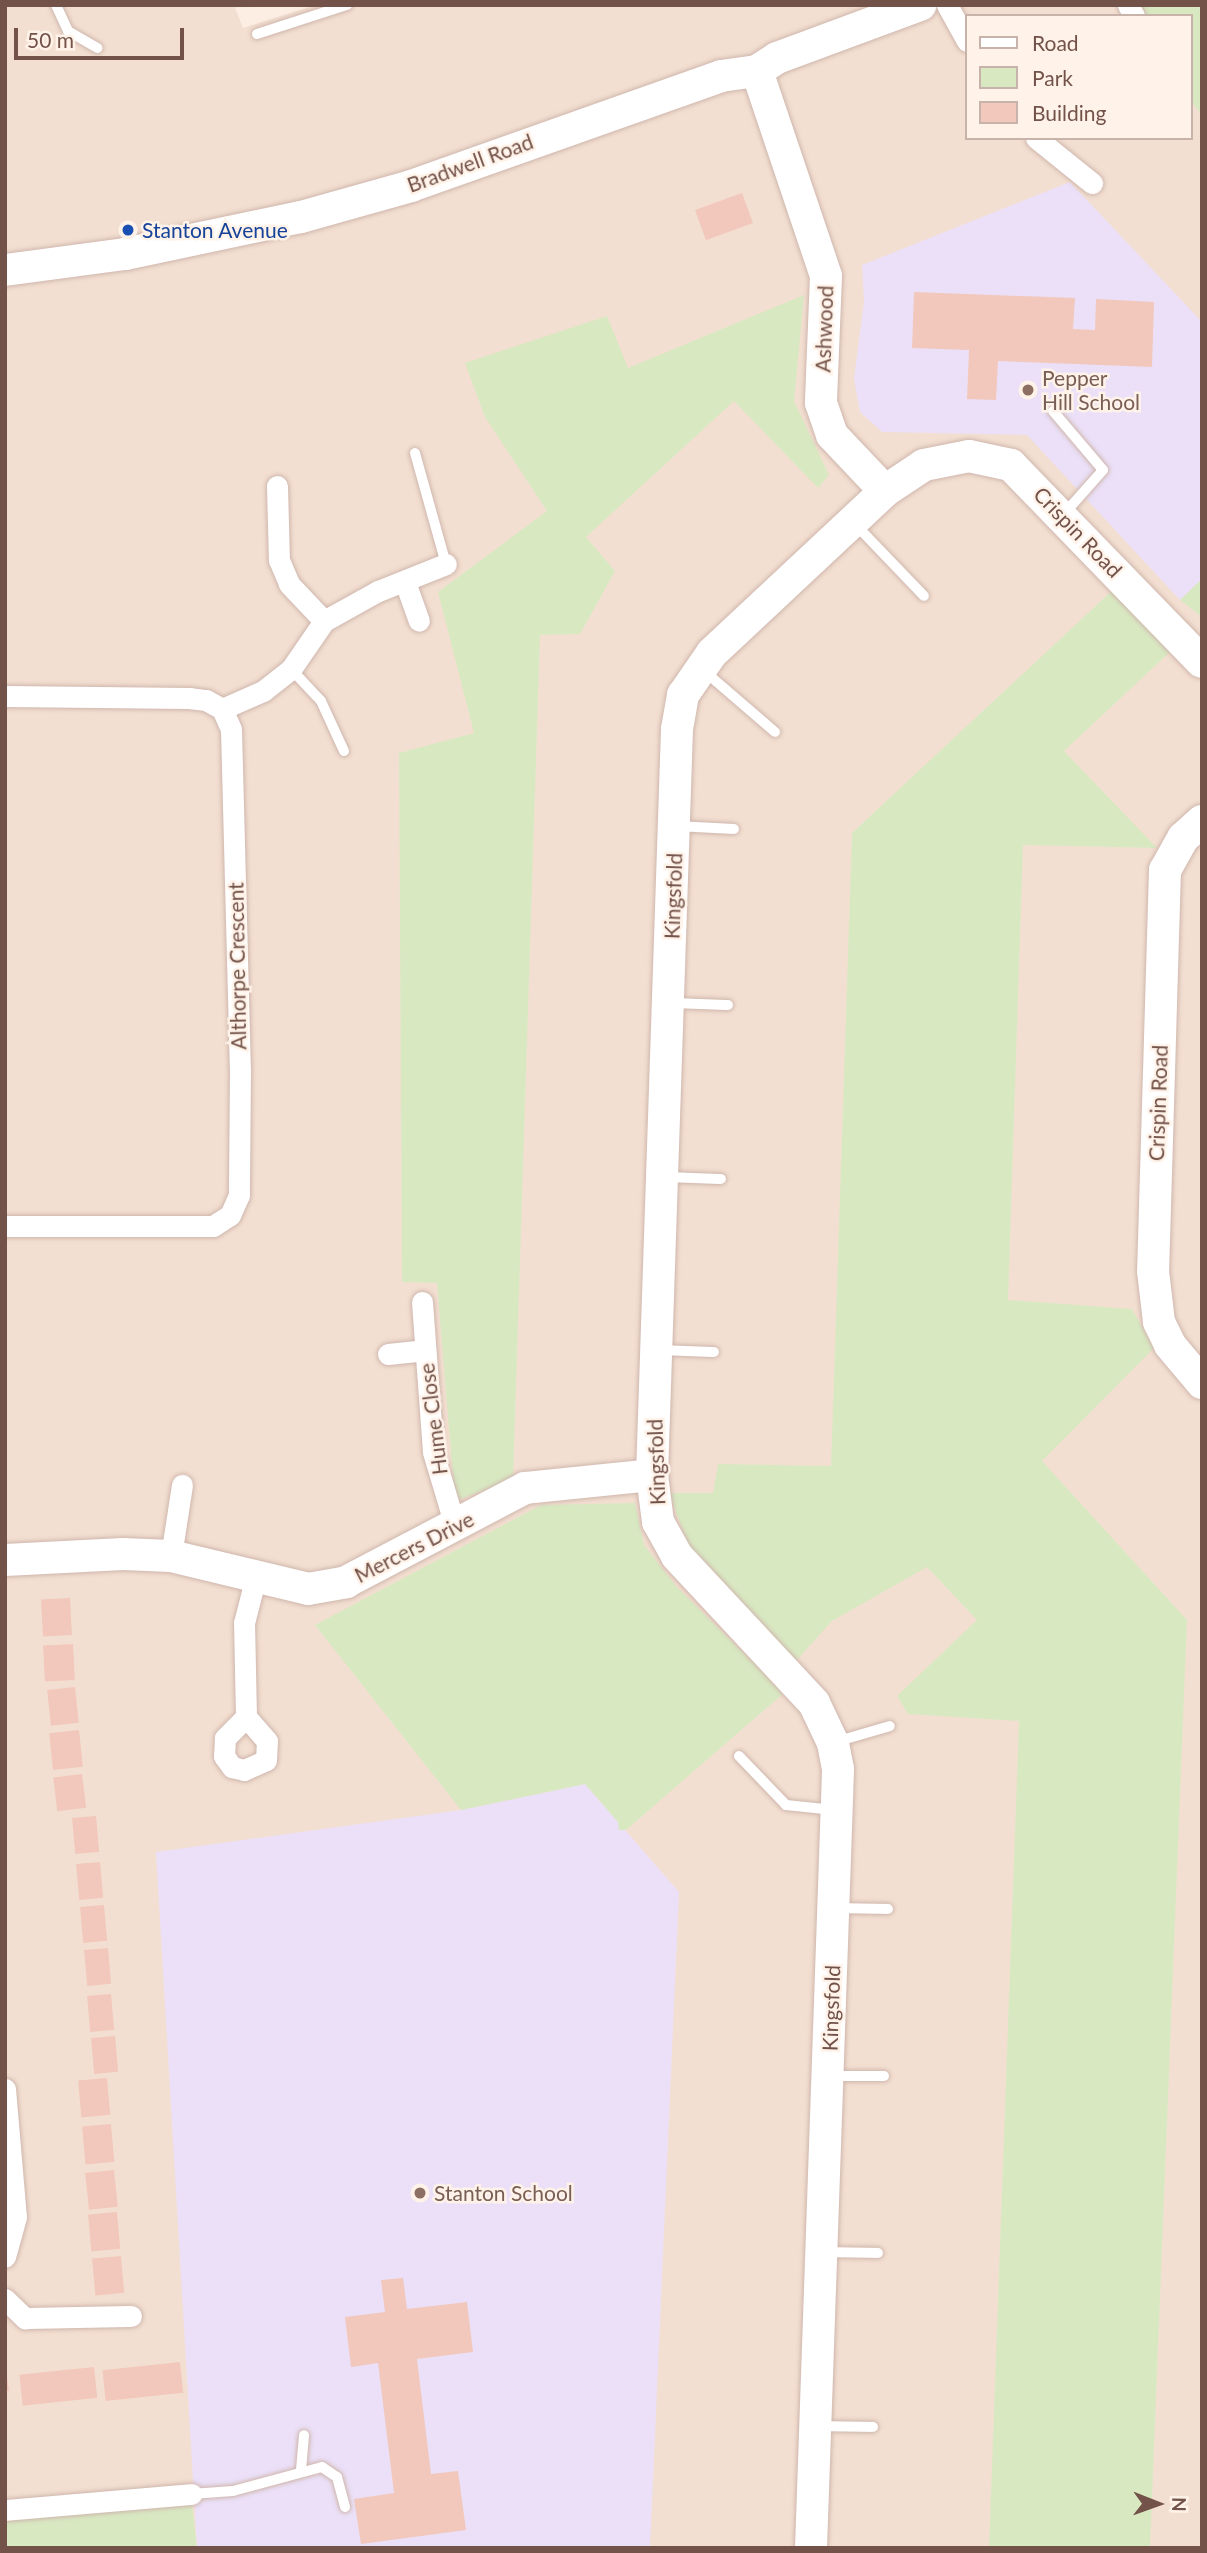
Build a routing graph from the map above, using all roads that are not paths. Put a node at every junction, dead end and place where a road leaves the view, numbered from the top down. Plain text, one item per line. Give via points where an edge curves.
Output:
1 (55, 5) edge
2 (346, 5) edge
3 (947, 5) edge
4 (905, 9) edge
5 (257, 34) dead end
6 (965, 37) edge
7 (97, 48) dead end
8 (757, 71) junction
9 (1038, 140) edge
10 (1092, 183) dead end
11 (5, 270) edge
12 (1053, 411) dead end
13 (415, 453) dead end
14 (969, 456) joint
15 (277, 486) dead end
16 (885, 491) junction
17 (1063, 515) junction
18 (852, 521) junction
19 (446, 564) joint
20 (405, 582) junction
21 (924, 596) dead end
22 (324, 621) junction
23 (419, 621) dead end
24 (1202, 662) edge
25 (701, 668) junction
26 (292, 669) junction
27 (5, 696) edge
28 (222, 709) junction
29 (775, 732) dead end
30 (344, 751) dead end
31 (1202, 821) edge
32 (676, 826) junction
33 (734, 829) dead end
34 (669, 1003) junction
35 (728, 1005) dead end
36 (663, 1177) junction
37 (721, 1179) dead end
38 (5, 1226) edge
39 (422, 1302) dead end
40 (424, 1350) junction
41 (657, 1350) junction
42 (715, 1352) dead end
43 (388, 1354) dead end
44 (1202, 1383) edge
45 (652, 1475) junction
46 (182, 1485) dead end
47 (455, 1526) junction
48 (171, 1556) junction
49 (5, 1560) edge
50 (255, 1580) junction
51 (246, 1717) dead end
52 (890, 1726) dead end
53 (832, 1743) junction
54 (739, 1756) dead end
55 (837, 1810) junction
56 (834, 1908) junction
57 (888, 1909) dead end
58 (829, 2076) junction
59 (884, 2076) dead end
60 (5, 2089) edge
61 (823, 2252) junction
62 (878, 2253) dead end
63 (5, 2257) edge
64 (5, 2299) edge
65 (131, 2316) dead end
66 (816, 2426) junction
67 (873, 2427) dead end
68 (304, 2435) dead end
69 (301, 2470) junction
70 (191, 2494) joint
71 (345, 2507) dead end
72 (5, 2510) edge
73 (811, 2548) edge

1 - 7 lane via 68,31
2 - 5 lane
3 - 6 street
4 - 8 street, Bradwell Road via 777,58
8 - 11 street, Bradwell Road via 721,75 411,186 301,217 125,254
8 - 16 street, Ashwood via 826,276 821,403 832,435
9 - 10 street
12 - 17 lane via 1103,470
13 - 19 lane
14 - 16 street, Kingsfold via 924,464
14 - 17 street, Crispin Road via 1011,465
15 - 22 street via 279,560 289,584
16 - 18 street, Kingsfold
17 - 24 street, Crispin Road
18 - 21 lane
18 - 25 street, Kingsfold
19 - 20 street
20 - 22 street via 378,591
20 - 23 street
22 - 26 street
25 - 29 lane
25 - 32 street, Kingsfold via 683,695 677,729
26 - 28 street via 263,691
26 - 30 lane via 321,701
27 - 28 street via 189,698
28 - 38 street, Althorpe Crescent via 231,729 239,1195 230,1214 213,1226
31 - 44 street, Crispin Road via 1182,838 1165,870 1153,1271 1159,1322 1170,1345
32 - 33 lane
32 - 34 street, Kingsfold
34 - 35 lane
34 - 36 street, Kingsfold
36 - 37 lane
36 - 41 street, Kingsfold
39 - 40 street, Hume Close
40 - 43 street, Hume Close
40 - 47 street, Hume Close via 433,1452
41 - 42 lane
41 - 45 street, Kingsfold
45 - 47 street, Mercers Drive via 525,1488
45 - 53 street, Kingsfold via 658,1522 677,1556 814,1703
46 - 48 street
47 - 50 street, Mercers Drive via 346,1582 308,1589
48 - 49 street, Mercers Drive via 123,1553
48 - 50 street, Mercers Drive
50 - 51 street via 244,1623
52 - 53 lane
53 - 55 street, Kingsfold via 838,1769
54 - 55 lane via 786,1805
55 - 56 street, Kingsfold
56 - 57 lane
56 - 58 street, Kingsfold
58 - 59 lane
58 - 61 street, Kingsfold
60 - 63 street via 16,2217
61 - 62 lane
61 - 66 street, Kingsfold
64 - 65 street via 25,2318
66 - 67 lane
66 - 73 street, Kingsfold
68 - 69 lane
69 - 70 lane via 233,2491
69 - 71 lane via 322,2468 337,2477
70 - 72 street

